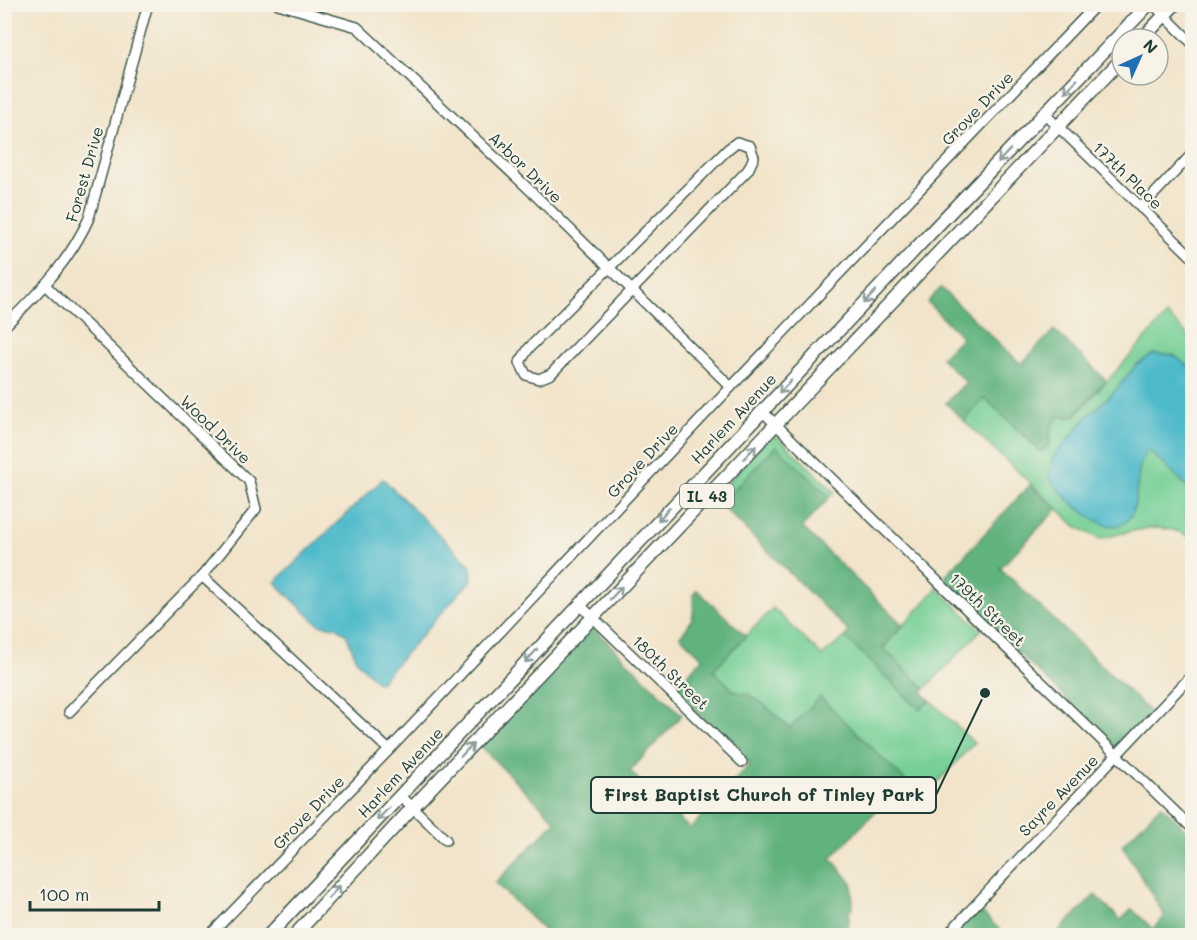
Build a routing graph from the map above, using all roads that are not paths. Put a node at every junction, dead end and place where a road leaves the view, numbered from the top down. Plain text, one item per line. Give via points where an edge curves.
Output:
1 (148, 4) edge
2 (278, 4) edge
3 (1097, 4) edge
4 (1151, 4) edge
5 (1174, 4) edge
6 (1164, 15) junction
7 (1153, 27) edge
8 (1192, 42) edge
9 (1110, 72) edge
10 (1044, 113) junction
11 (1057, 127) junction
12 (1192, 154) edge
13 (1141, 208) junction
14 (938, 225) junction
15 (952, 238) junction
16 (1192, 257) edge
17 (608, 268) junction
18 (46, 286) junction
19 (632, 292) junction
20 (4, 327) edge
21 (731, 387) junction
22 (762, 411) junction
23 (776, 424) junction
24 (202, 576) junction
25 (579, 604) junction
26 (593, 617) junction
27 (1192, 675) edge
28 (69, 712) dead end
29 (389, 750) junction
30 (1118, 754) junction
31 (742, 762) dead end
32 (401, 796) junction
33 (412, 807) junction
34 (1192, 828) edge
35 (446, 840) dead end
36 (209, 936) edge
37 (268, 936) edge
38 (294, 936) edge
39 (945, 936) edge

1 - 18 street, Forest Drive via 89,218 78,243
2 - 17 street, Arbor Drive via 357,27
3 - 21 street, Grove Drive
4 - 6 street
4 -> 10 main road, Harlem Avenue / IL 43
5 - 6 main road
6 - 7 main road
6 - 8 street
9 - 11 main road, Harlem Avenue / IL 43
10 - 11 street, 177th Place
10 -> 14 main road, Harlem Avenue / IL 43
11 - 13 street, 177th Place
11 - 15 main road, Harlem Avenue / IL 43
12 - 13 street
13 - 16 street, 177th Place
14 - 15 main road
14 -> 22 main road, Harlem Avenue / IL 43
15 - 23 main road, Harlem Avenue / IL 43
17 - 19 street, Arbor Drive
17 - 19 street via 529,348 520,362 526,375 539,380 551,374
17 - 19 street via 728,149 737,142 750,146 754,158 748,170
18 - 20 street, Forest Drive
18 - 24 street, Wood Drive via 249,481 256,509
19 - 21 street, Arbor Drive
21 - 29 street, Grove Drive
22 - 23 street, 179th Street
22 -> 25 main road, Harlem Avenue / IL 43
26 -> 23 main road, Harlem Avenue / IL 43
23 - 30 street, 179th Street
24 - 28 street, Wood Drive
24 - 29 street
25 - 26 street, 180th Street
25 -> 32 main road, Harlem Avenue / IL 43
26 - 31 street, 180th Street
33 -> 26 main road, Harlem Avenue / IL 43
27 - 30 street, Sayre Avenue
29 - 36 street, Grove Drive
30 - 34 street, 179th Street
30 - 39 street, Sayre Avenue
32 - 33 street
32 -> 37 main road, Harlem Avenue / IL 43
33 - 35 street
38 -> 33 main road, Harlem Avenue / IL 43

